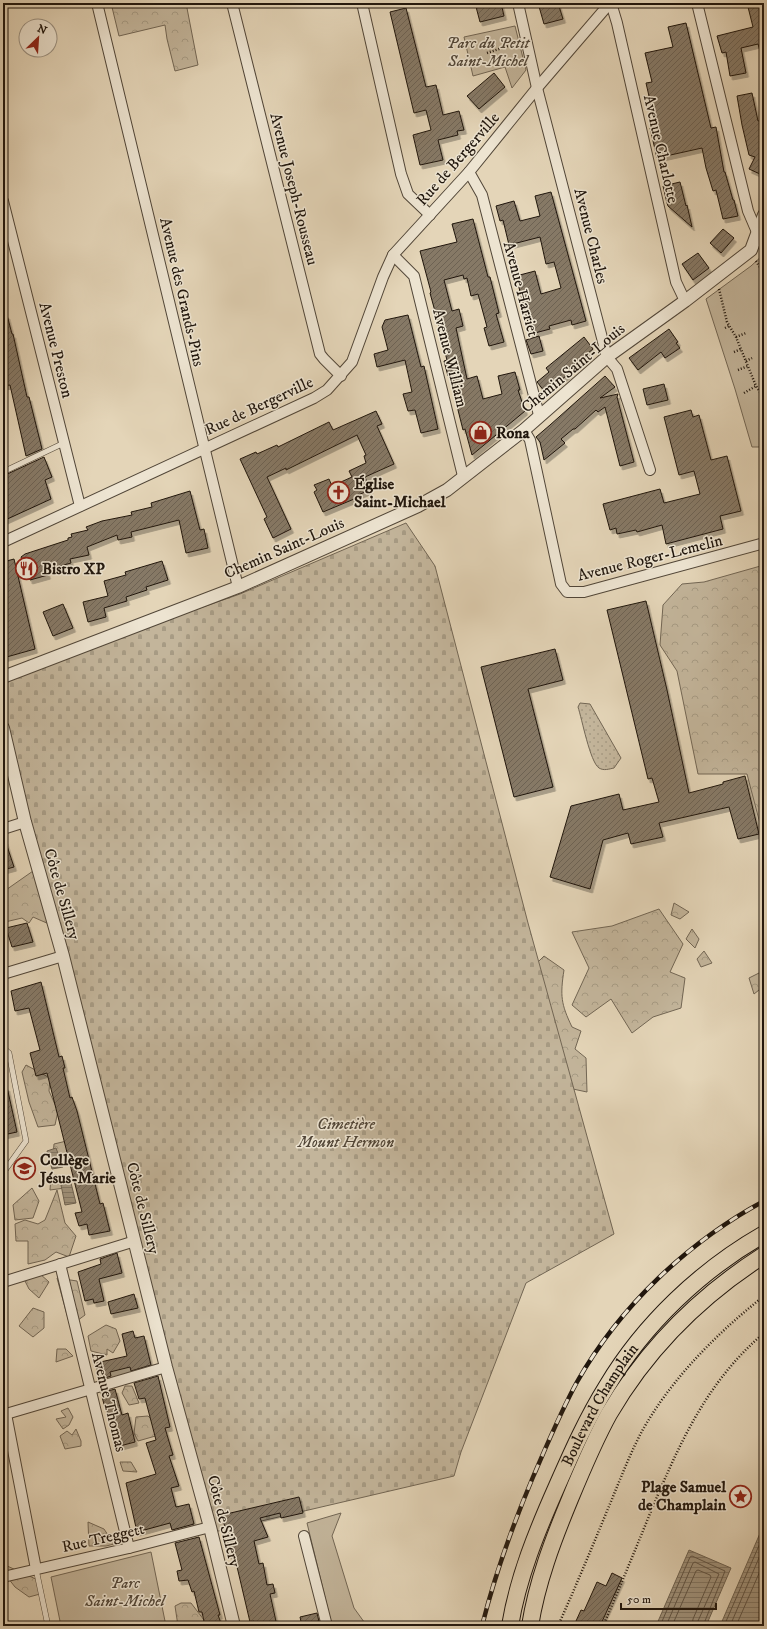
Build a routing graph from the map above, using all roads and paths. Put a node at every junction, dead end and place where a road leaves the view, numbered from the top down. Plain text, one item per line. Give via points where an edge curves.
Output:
1 (97, 3) edge
2 (232, 3) edge
3 (362, 3) edge
4 (518, 3) edge
5 (610, 3) edge
6 (697, 3) edge
7 (527, 40) junction
8 (487, 53) dead end
9 (537, 88) junction
10 (469, 172) junction
11 (3, 201) edge
12 (430, 215) junction
13 (764, 215) edge
14 (760, 236) edge
15 (393, 255) junction
16 (716, 278) junction
17 (685, 301) junction
18 (729, 326) junction
19 (725, 328) dead end
20 (746, 333) dead end
21 (736, 337) junction
22 (741, 349) junction
23 (734, 352) dead end
24 (607, 357) junction
25 (752, 358) dead end
26 (746, 360) junction
27 (748, 366) junction
28 (738, 370) dead end
29 (341, 376) junction
30 (756, 386) junction
31 (744, 393) dead end
32 (764, 398) edge
33 (539, 415) junction
34 (524, 430) junction
35 (64, 443) junction
36 (204, 448) junction
37 (650, 470) dead end
38 (3, 472) edge
39 (463, 476) junction
40 (80, 506) junction
41 (3, 542) edge
42 (764, 543) edge
43 (238, 587) junction
44 (3, 677) edge
45 (3, 728) edge
46 (25, 822) junction
47 (3, 829) edge
48 (63, 956) junction
49 (3, 974) edge
50 (3, 1048) edge
51 (3, 1173) edge
52 (764, 1234) edge
53 (135, 1241) junction
54 (764, 1254) edge
55 (60, 1264) junction
56 (3, 1282) edge
57 (764, 1296) edge
58 (764, 1333) edge
59 (166, 1367) junction
60 (91, 1389) junction
61 (4, 1414) edge
62 (210, 1527) junction
63 (304, 1536) dead end
64 (129, 1548) junction
65 (36, 1569) junction
66 (3, 1577) edge
67 (48, 1626) edge
68 (234, 1626) edge
69 (327, 1626) edge
70 (510, 1626) edge
71 (530, 1626) edge
72 (558, 1626) edge
73 (604, 1626) edge

1 - 36 street, Avenue des Grands-Pins
2 - 29 street, Avenue Joseph-Rousseau via 320,354
3 - 12 street via 401,174 408,194
4 - 7 street, Avenue Charles
5 - 9 street, Rue de Bergerville
5 - 17 street, Avenue Charlotte via 617,23 676,282
6 - 14 street via 748,211
7 - 8 path
7 - 9 street, Avenue Charles
9 - 10 street, Rue de Bergerville
9 - 24 street, Avenue Charles
10 - 12 street, Rue de Bergerville
10 - 33 street, Avenue Harriet via 482,195
11 - 35 street, Avenue Preston
12 - 15 street, Rue de Bergerville
13 - 14 street, Chemin Saint-Louis
14 - 16 street, Chemin Saint-Louis via 751,250
15 - 29 street, Rue de Bergerville via 352,362
15 - 39 street, Avenue William via 414,276
16 - 17 street, Chemin Saint-Louis
16 - 18 path
17 - 24 street, Chemin Saint-Louis
18 - 19 path
18 - 21 path
20 - 21 path
21 - 22 path
22 - 23 path
22 - 26 path
24 - 33 street, Chemin Saint-Louis
24 - 37 street, Avenue Charles via 617,369
25 - 26 path
26 - 27 path
27 - 28 path
27 - 30 path
29 - 36 street, Rue de Bergerville via 327,390 314,398
30 - 31 path
30 - 32 path
33 - 34 street, Chemin Saint-Louis
34 - 39 street, Chemin Saint-Louis
34 - 42 street, Avenue Roger-Lemelin via 530,440 561,584 567,592 584,592
35 - 38 lane
35 - 40 street, Avenue Preston
36 - 40 street, Rue de Bergerville
36 - 43 street, Avenue des Grands-Pins
39 - 43 street, Chemin Saint-Louis via 447,490 418,506
40 - 41 street, Rue de Bergerville
43 - 44 street, Chemin Saint-Louis
45 - 46 street, Côte de Sillery
46 - 47 street
46 - 48 street, Côte de Sillery
48 - 49 street
48 - 53 street, Côte de Sillery
50 - 51 lane via 9,1053 26,1141
52 - 70 main road, Boulevard Champlain via 717,1265 683,1293 655,1322 607,1385 586,1422 550,1501 522,1574
53 - 55 street
53 - 59 street, Côte de Sillery
54 - 71 main road, Boulevard Champlain via 706,1296 671,1330 609,1414 594,1444 544,1567
55 - 56 street
55 - 60 street, Avenue Thomas
57 - 72 path via 710,1343 650,1418 632,1452
58 - 73 path via 729,1369 706,1398 689,1426 668,1470
59 - 60 street
59 - 62 street, Côte de Sillery
60 - 61 street
60 - 64 street, Avenue Thomas
61 - 65 street
62 - 64 street, Rue Treggett
62 - 68 street, Côte de Sillery
63 - 69 street
64 - 65 street, Rue Treggett
65 - 66 street, Rue Treggett
65 - 67 lane

